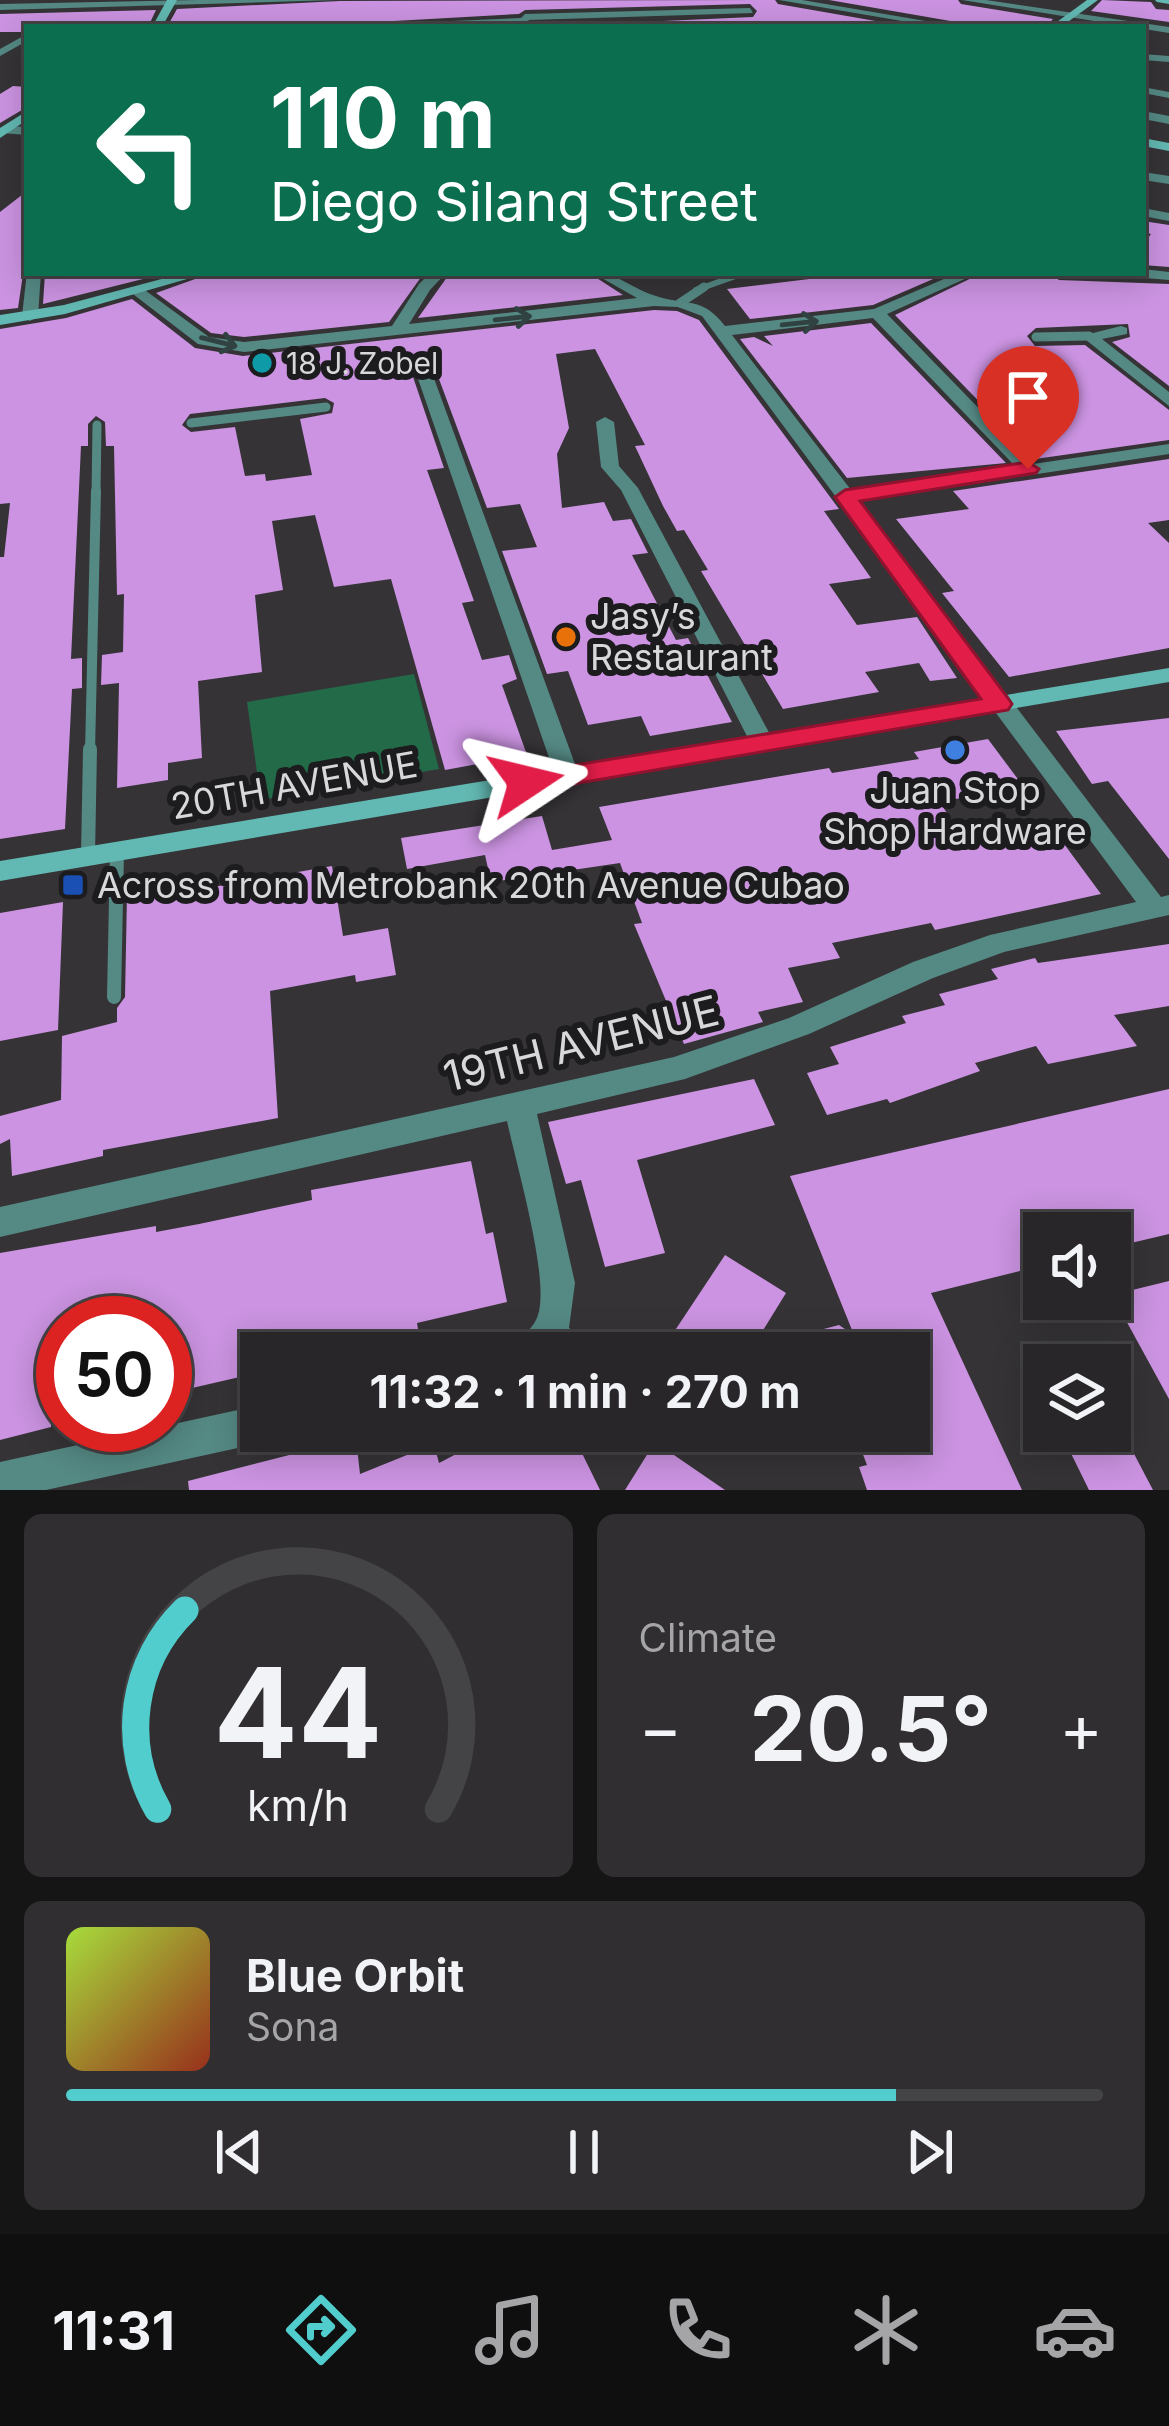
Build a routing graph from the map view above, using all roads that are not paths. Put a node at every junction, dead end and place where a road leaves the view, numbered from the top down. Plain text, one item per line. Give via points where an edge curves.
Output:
1 (299, 0) edge
2 (331, 0) edge
3 (524, 0) edge
4 (586, 0) edge
5 (643, 0) edge
6 (784, 0) edge
7 (967, 0) edge
8 (1093, 0) edge
9 (171, 2) edge
10 (751, 5) edge
11 (0, 7) edge
12 (59, 8) edge
13 (293, 14) dead end
14 (648, 14) junction
15 (1071, 16) junction
16 (595, 21) edge
17 (526, 22) edge
18 (442, 24) edge
19 (654, 24) edge
20 (937, 24) edge
21 (1059, 24) edge
22 (1127, 24) edge
23 (34, 276) edge
24 (190, 276) edge
25 (437, 276) edge
26 (606, 276) edge
27 (736, 276) edge
28 (963, 276) edge
29 (137, 291) junction
30 (653, 301) junction
31 (680, 303) junction
32 (877, 313) junction
33 (30, 316) junction
34 (0, 320) edge
35 (397, 331) junction
36 (722, 331) junction
37 (1121, 331) dead end
38 (1089, 336) junction
39 (1036, 337) dead end
40 (424, 373) dead end
41 (1169, 401) edge
42 (326, 406) dead end
43 (191, 422) dead end
44 (605, 422) dead end
45 (97, 425) dead end
46 (1169, 449) edge
47 (1028, 469) junction
48 (845, 497) junction
49 (1169, 674) edge
50 (999, 704) junction
51 (762, 742) junction
52 (567, 775) junction
53 (117, 851) junction
54 (88, 856) junction
55 (0, 871) edge
56 (1162, 906) edge
57 (114, 998) dead end
58 (519, 1105) junction
59 (0, 1222) edge
60 (554, 1332) edge
61 (240, 1429) edge
62 (0, 1481) edge

1 - 2 street
1 - 9 street
1 - 13 street
3 - 17 street
4 - 16 street
5 - 14 street
6 - 20 street
7 - 15 street
8 - 15 main road
9 - 12 street
10 - 14 street
11 - 12 street
14 - 16 street
14 - 19 street
15 - 21 main road
15 - 22 street
16 - 17 street
17 - 18 street
23 - 33 street
24 - 29 main road
25 - 35 street
26 - 30 street
27 - 31 lane
28 - 32 street
29 - 33 main road
29 -> 35 street via 218,346
30 - 31 street
35 -> 30 street
31 - 36 street via 707,313
36 -> 32 street
32 - 47 street
33 - 34 main road
36 - 48 street
37 - 38 street
38 - 39 lane
38 - 41 street
40 - 52 street
42 - 43 lane
44 - 51 street via 610,466 629,488
45 - 54 lane
46 - 47 street
47 - 48 street
48 - 50 street
49 - 50 main road, 20TH AVENUE
50 - 51 main road, 20TH AVENUE
50 - 56 street
51 - 52 main road, 20TH AVENUE
52 - 53 main road, 20TH AVENUE
53 - 54 main road, 20TH AVENUE
53 - 57 lane
54 - 55 main road, 20TH AVENUE
56 - 58 street, 19TH AVENUE via 1000,942 674,1070
58 - 59 street, 19TH AVENUE
58 - 60 street via 558,1283
61 - 62 street

